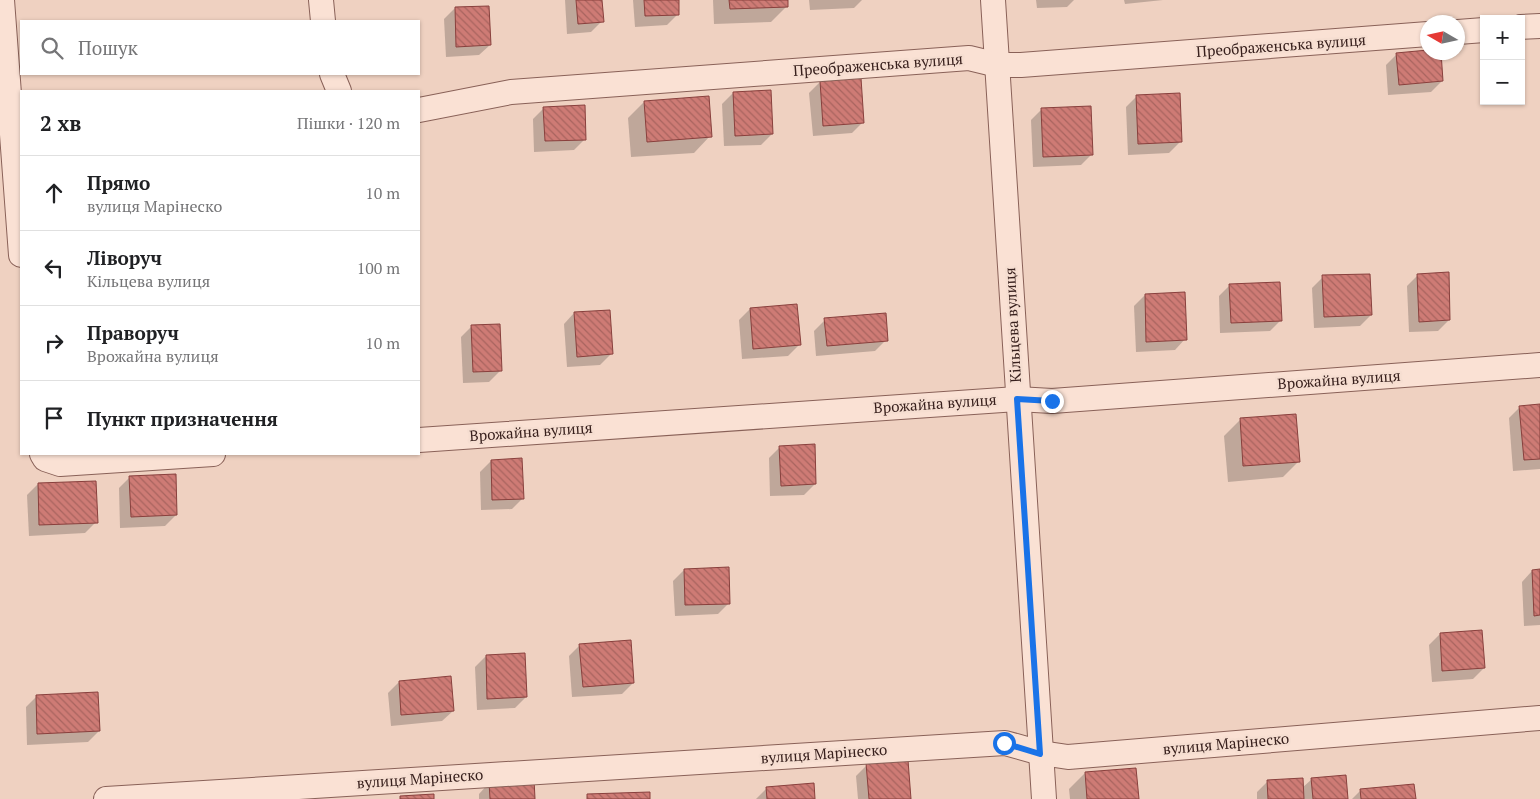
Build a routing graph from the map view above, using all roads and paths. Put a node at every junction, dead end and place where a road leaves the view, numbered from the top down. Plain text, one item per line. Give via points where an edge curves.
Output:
1 (2, 0) edge
2 (321, 0) edge
3 (993, 0) edge
4 (322, 20) edge
5 (1540, 26) edge
6 (1525, 27) edge
7 (1480, 30) edge
8 (1465, 31) edge
9 (1420, 35) edge
10 (998, 65) junction
11 (332, 75) edge
12 (339, 90) edge
13 (420, 110) edge
14 (20, 242) edge
15 (1540, 365) edge
16 (1017, 399) junction
17 (420, 440) edge
18 (42, 455) edge
19 (198, 455) edge
20 (1540, 718) edge
21 (1040, 754) junction
22 (106, 799) edge
23 (1044, 799) edge

1 - 14 street
2 - 4 street
3 - 10 street, Кільцева вулиця
5 - 6 street
7 - 8 street
9 - 10 street, Преображенська вулиця
10 - 13 street, Преображенська вулиця via 969,58 511,92
10 - 16 street, Кільцева вулиця
11 - 12 street
15 - 16 street, Врожайна вулиця via 1052,401
16 - 17 street, Врожайна вулиця
16 - 21 street, Кільцева вулиця
18 - 19 street via 44,459 60,464
20 - 21 street, вулиця Марінеско via 1068,757
21 - 22 street, вулиця Марінеско via 1004,743
21 - 23 street, Кільцева вулиця

